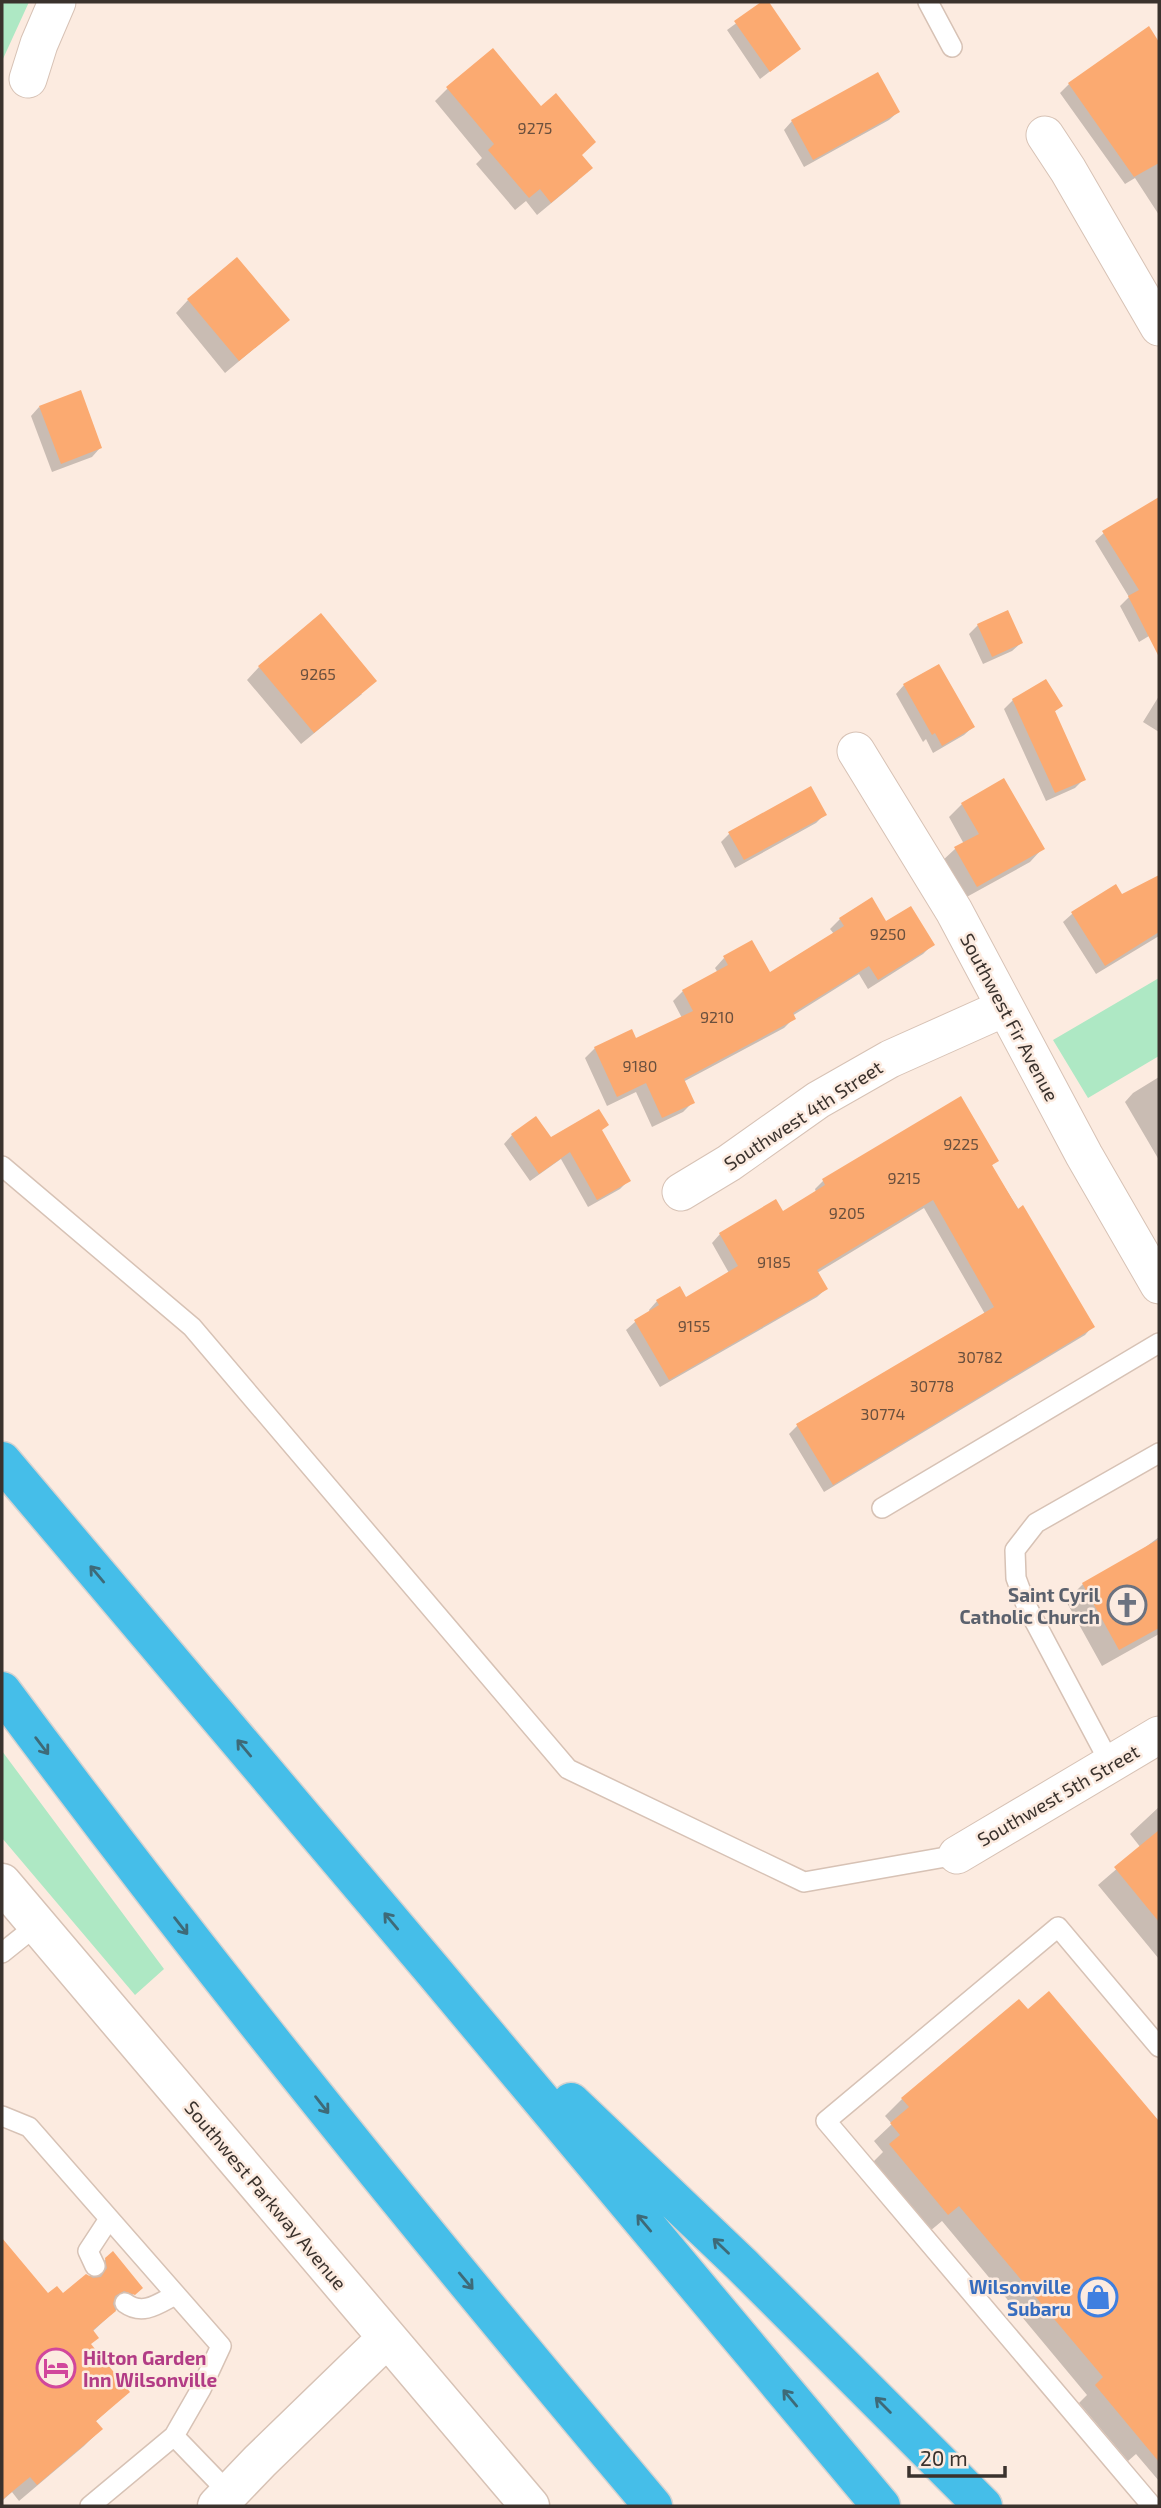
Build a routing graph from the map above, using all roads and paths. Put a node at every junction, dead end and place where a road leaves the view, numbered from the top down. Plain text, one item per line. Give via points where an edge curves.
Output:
1 (57, 2) edge
2 (928, 2) edge
3 (952, 47) dead end
4 (28, 79) dead end
5 (1045, 135) dead end
6 (1159, 327) edge
7 (856, 751) dead end
8 (1004, 1008) junction
9 (2, 1166) edge
10 (681, 1192) dead end
11 (1159, 1285) edge
12 (1159, 1343) edge
13 (1159, 1453) edge
14 (2, 1461) edge
15 (882, 1508) dead end
16 (2, 1691) edge
17 (1159, 1735) edge
18 (1111, 1765) junction
19 (957, 1855) joint
20 (2, 1883) edge
21 (37, 1925) junction
22 (2, 1953) edge
23 (435, 1973) junction
24 (1159, 2048) edge
25 (2, 2116) edge
26 (109, 2219) junction
27 (95, 2266) dead end
28 (175, 2295) junction
29 (125, 2303) dead end
30 (387, 2338) junction
31 (174, 2435) junction
32 (222, 2499) edge
33 (90, 2506) edge
34 (530, 2506) edge
35 (653, 2506) edge
36 (881, 2506) edge
37 (983, 2506) edge
38 (1152, 2506) edge

1 - 4 street
2 - 3 lane
5 - 6 street
7 - 8 street, Southwest Fir Avenue via 954,911
8 - 10 street, Southwest 4th Street via 890,1059 818,1100
8 - 11 street, Southwest Fir Avenue
9 - 19 lane via 192,1327 568,1769 804,1882
12 - 15 lane
13 - 18 lane via 1036,1523 1015,1550 1016,1578 1026,1605
23 -> 14 highway
16 -> 35 highway via 323,2105
17 - 18 street, Southwest 5th Street
18 - 19 street, Southwest 5th Street
20 - 21 street, Southwest Parkway Avenue
21 - 22 lane
21 - 30 street, Southwest Parkway Avenue
36 -> 23 highway
37 -> 23 highway via 741,2265
24 - 38 lane via 1058,1927 826,2122
25 - 26 lane via 29,2127
26 - 27 lane via 88,2250
26 - 28 lane
28 - 29 lane via 149,2309 134,2309
28 - 31 lane via 221,2346
30 - 32 street
30 - 34 street, Southwest Parkway Avenue
31 - 32 lane
31 - 33 lane

